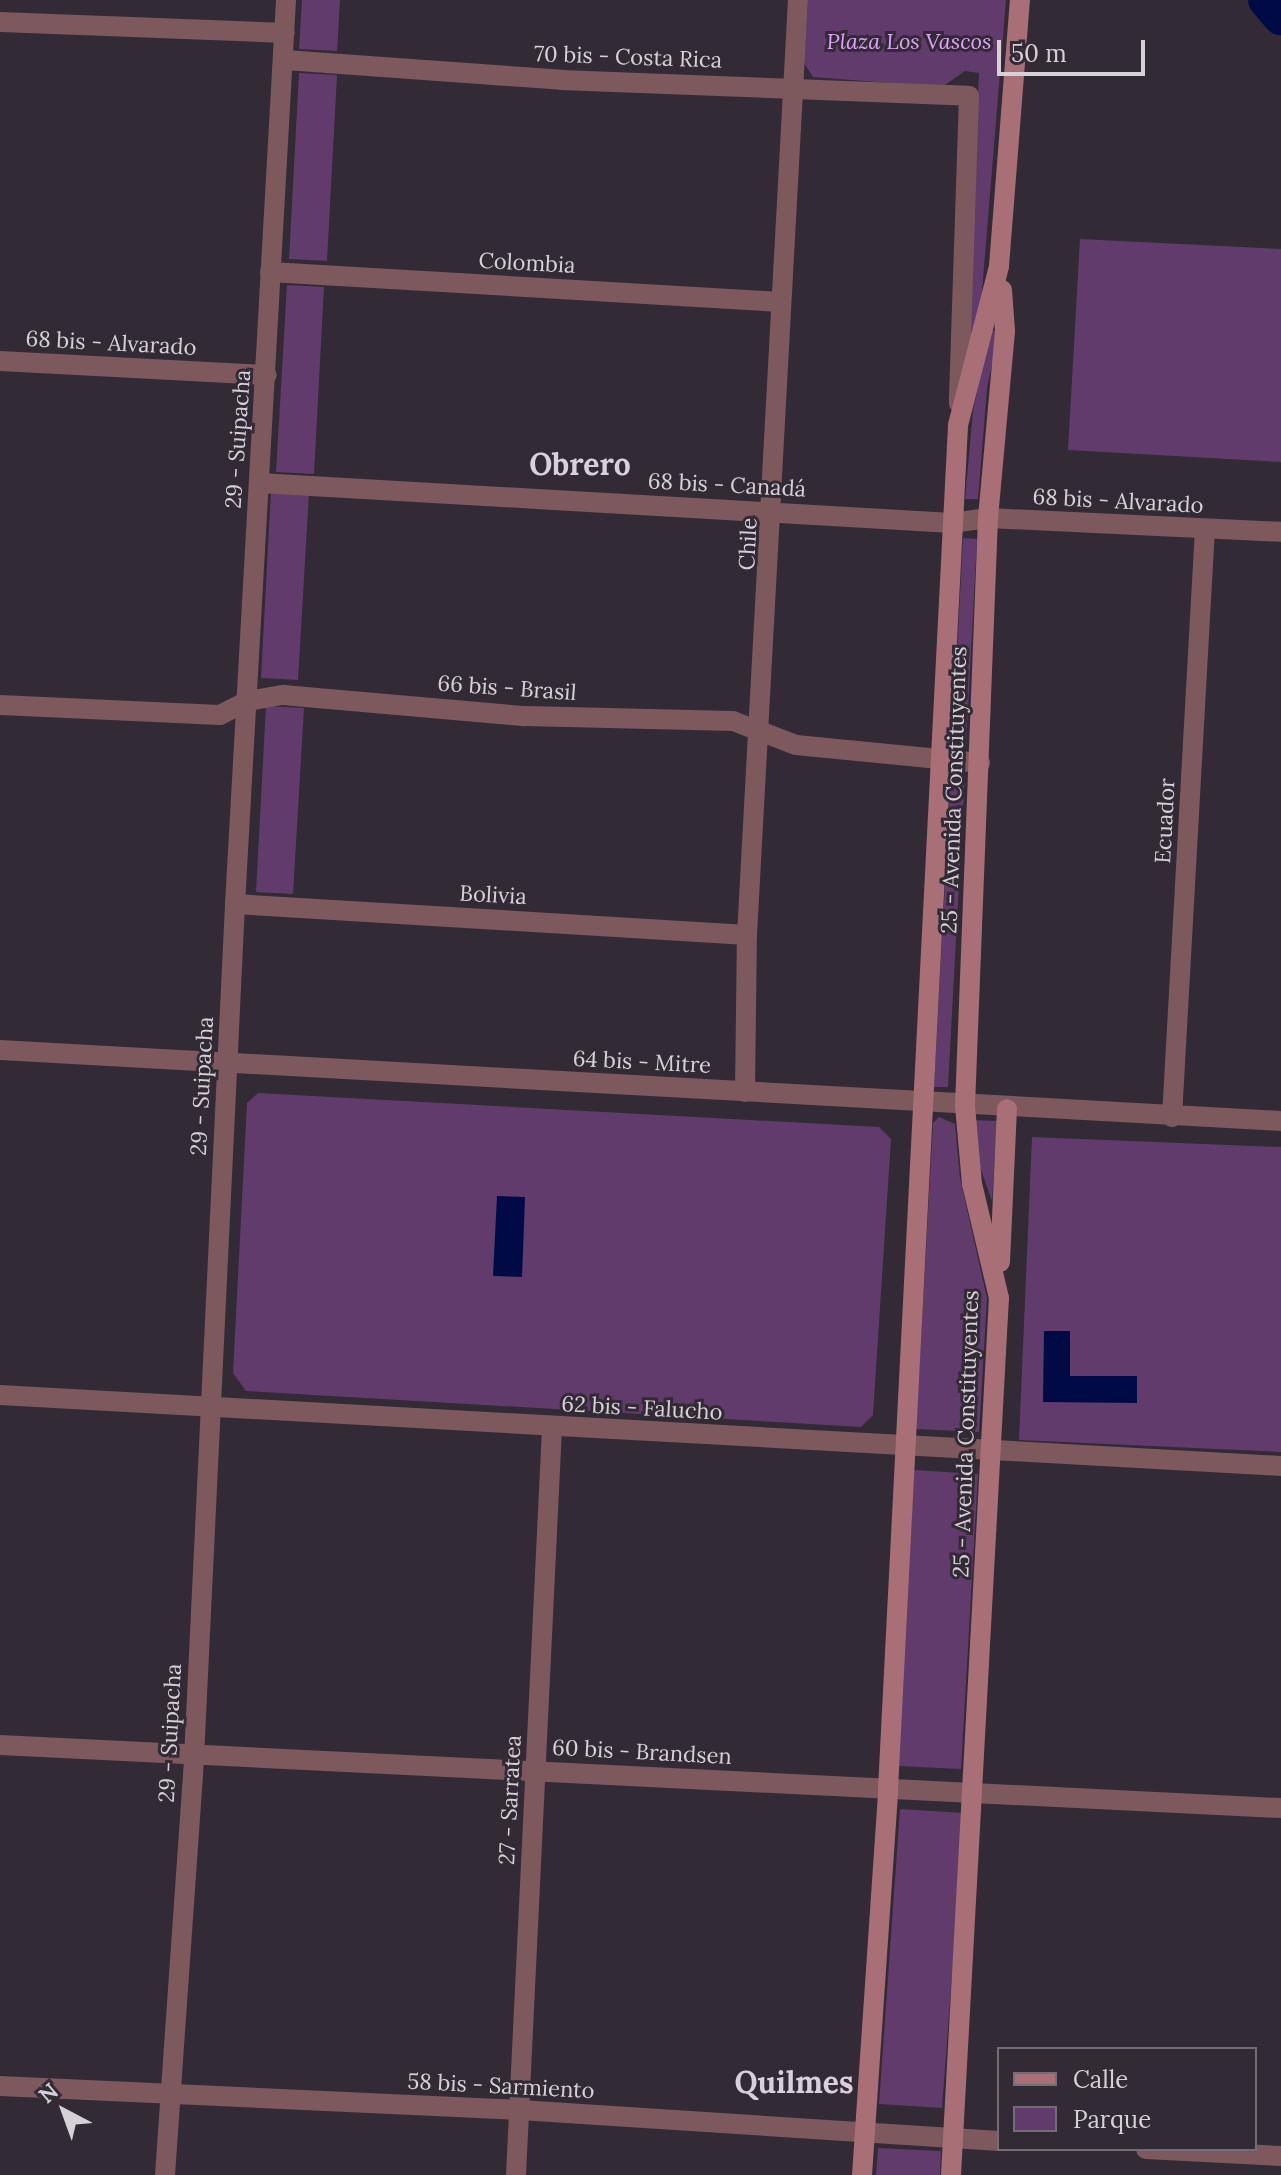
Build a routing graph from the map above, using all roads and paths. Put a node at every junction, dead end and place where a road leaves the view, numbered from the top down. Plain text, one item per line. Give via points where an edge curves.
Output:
1 (286, 0) edge
2 (798, 0) edge
3 (1020, 0) edge
4 (0, 22) edge
5 (285, 33) junction
6 (285, 60) junction
7 (794, 88) junction
8 (969, 96) joint
9 (999, 266) junction
10 (270, 272) junction
11 (781, 302) junction
12 (0, 361) edge
13 (267, 375) junction
14 (958, 425) junction
15 (259, 483) junction
16 (774, 511) junction
17 (988, 518) junction
18 (952, 523) junction
19 (1205, 529) junction
20 (1281, 532) edge
21 (248, 701) junction
22 (0, 705) edge
23 (761, 735) junction
24 (939, 760) junction
25 (980, 763) junction
26 (235, 904) junction
27 (747, 935) junction
28 (0, 1050) edge
29 (227, 1063) junction
30 (745, 1092) junction
31 (922, 1103) junction
32 (965, 1106) junction
33 (1007, 1109) junction
34 (1172, 1117) junction
35 (1281, 1121) edge
36 (999, 1298) junction
37 (0, 1395) edge
38 (210, 1407) junction
39 (552, 1428) junction
40 (904, 1447) junction
41 (991, 1452) junction
42 (1281, 1466) edge
43 (0, 1745) edge
44 (194, 1758) junction
45 (535, 1771) junction
46 (888, 1789) junction
47 (975, 1796) junction
48 (1281, 1808) edge
49 (0, 2086) edge
50 (169, 2095) junction
51 (520, 2110) junction
52 (864, 2133) junction
53 (952, 2139) junction
54 (997, 2141) edge
55 (1185, 2151) edge
56 (1281, 2156) edge
57 (165, 2175) edge
58 (516, 2175) edge
59 (862, 2175) edge
60 (951, 2175) edge

1 - 5 street, 29 - Suipacha
2 - 7 street, Chile
3 - 9 main road, 25 - Avenida Constituyentes
4 - 5 street
5 - 6 street, 29 - Suipacha
6 - 7 street, 70 bis - Costa Rica via 561,80
6 - 10 street, 29 - Suipacha
7 - 8 street, 70 bis - Costa Rica
7 - 11 street, Chile
8 - 14 street, 25 - Avenida Constituyentes
9 - 14 main road, 25 - Avenida Constituyentes
9 - 17 main road, 25 - Avenida Constituyentes via 1005,331
10 - 11 street, Colombia
10 - 13 street, 29 - Suipacha
11 - 16 street, Chile
12 - 13 street, 68 bis - Alvarado
13 - 15 street, 29 - Suipacha
14 - 18 main road, 25 - Avenida Constituyentes
15 - 16 street, 68 bis - Canadá
15 - 21 street, 29 - Suipacha
16 - 18 street, 68 bis - Canadá
16 - 23 street, Chile
17 - 18 street, 68 bis - Alvarado
17 - 19 street, 68 bis - Alvarado
17 - 25 main road, 25 - Avenida Constituyentes
18 - 24 main road, 25 - Avenida Constituyentes
19 - 20 street, 68 bis - Alvarado
19 - 34 street, Ecuador
21 - 22 street, 66 bis - Brasil via 220,715
21 - 23 street, 66 bis - Brasil via 283,695 525,716 733,721
21 - 26 street, 29 - Suipacha
23 - 24 street, 66 bis - Brasil via 796,745
23 - 27 street, Chile
24 - 25 street, 66 bis - Brasil
24 - 31 main road, 25 - Avenida Constituyentes
25 - 32 main road, 25 - Avenida Constituyentes
26 - 27 street, Bolivia
26 - 29 street, 29 - Suipacha
27 - 30 street, Chile
28 - 29 street, 64 bis - Mitre
29 - 30 street, 64 bis - Mitre
29 - 38 street, 29 - Suipacha
30 - 31 street, 64 bis - Mitre
31 - 32 street, 64 bis - Mitre
31 - 40 main road, 25 - Avenida Constituyentes
32 - 33 street, 64 bis - Mitre
32 - 36 main road, 25 - Avenida Constituyentes via 972,1184
33 - 34 street, 64 bis - Mitre
33 - 36 main road
34 - 35 street, 64 bis - Mitre
36 - 41 main road, 25 - Avenida Constituyentes
37 - 38 street, 62 bis - Falucho
38 - 39 street, 62 bis - Falucho
38 - 44 street, 29 - Suipacha
39 - 40 street, 62 bis - Falucho
39 - 45 street, 27 - Sarratea
40 - 41 street, 62 bis - Falucho
40 - 46 main road, 25 - Avenida Constituyentes
41 - 42 street, 62 bis - Falucho
41 - 47 main road, 25 - Avenida Constituyentes
43 - 44 street, 60 bis - Brandsen
44 - 45 street, 60 bis - Brandsen
44 - 50 street, 29 - Suipacha
45 - 46 street, 60 bis - Brandsen
45 - 51 street, 27 - Sarratea
46 - 47 street, 60 bis - Brandsen
46 - 52 main road, 25 - Avenida Constituyentes
47 - 48 street, 60 bis - Brandsen
47 - 53 main road, 25 - Avenida Constituyentes
49 - 50 street, 58 bis - Sarmiento
50 - 51 street, 58 bis - Sarmiento
50 - 57 street, 29 - Suipacha
51 - 52 street, 58 bis - Sarmiento
51 - 58 street, 27 - Sarratea
52 - 53 street, 58 bis - Sarmiento
52 - 59 main road, 25 - Avenida Constituyentes
53 - 54 street, 58 bis - Sarmiento
53 - 60 main road, 25 - Avenida Constituyentes
55 - 56 street

